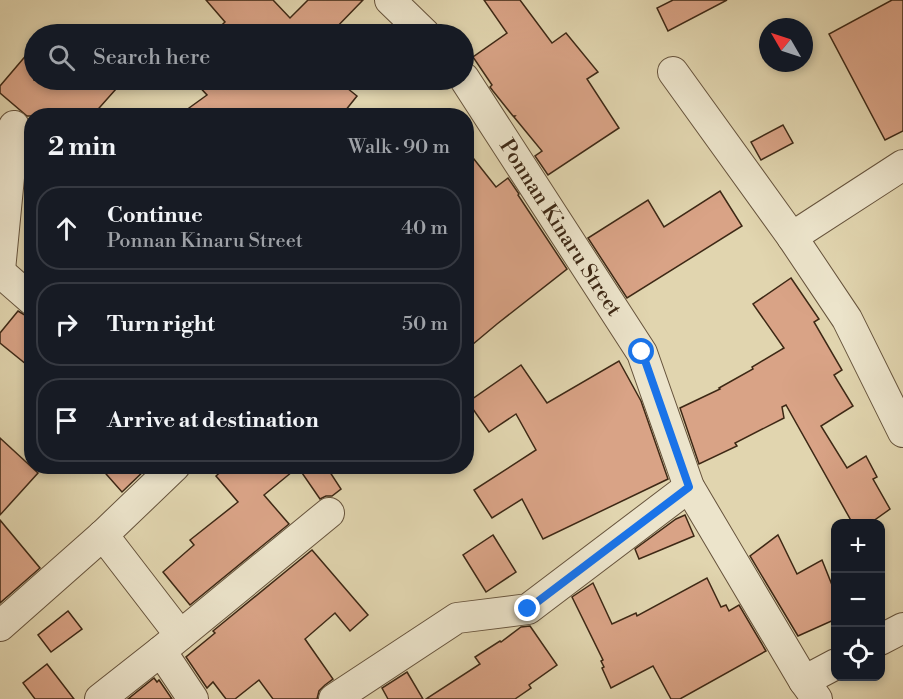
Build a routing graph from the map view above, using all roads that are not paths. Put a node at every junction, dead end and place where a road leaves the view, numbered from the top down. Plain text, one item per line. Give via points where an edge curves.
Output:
1 (390, 0) edge
2 (415, 24) edge
3 (673, 72) dead end
4 (472, 90) edge
5 (15, 127) edge
6 (903, 165) edge
7 (792, 237) junction
8 (0, 271) edge
9 (24, 293) edge
10 (903, 432) edge
11 (167, 474) edge
12 (689, 487) junction
13 (329, 513) dead end
14 (103, 535) junction
15 (0, 626) edge
16 (903, 628) edge
17 (885, 637) edge
18 (170, 643) junction
19 (831, 669) edge
20 (811, 690) edge
21 (100, 699) edge
22 (193, 699) edge
23 (334, 699) edge

1 - 2 street
3 - 7 street
4 - 12 street, Ponnan Kinaru Street via 642,352
5 - 8 street
6 - 7 street
7 - 10 street via 847,319
8 - 9 street
11 - 14 street
12 - 20 street, Ponnan Kinaru Street
12 - 23 street via 528,609 457,618
13 - 18 street
14 - 15 street
14 - 18 street
16 - 17 street
18 - 21 street
18 - 22 street
19 - 20 street

